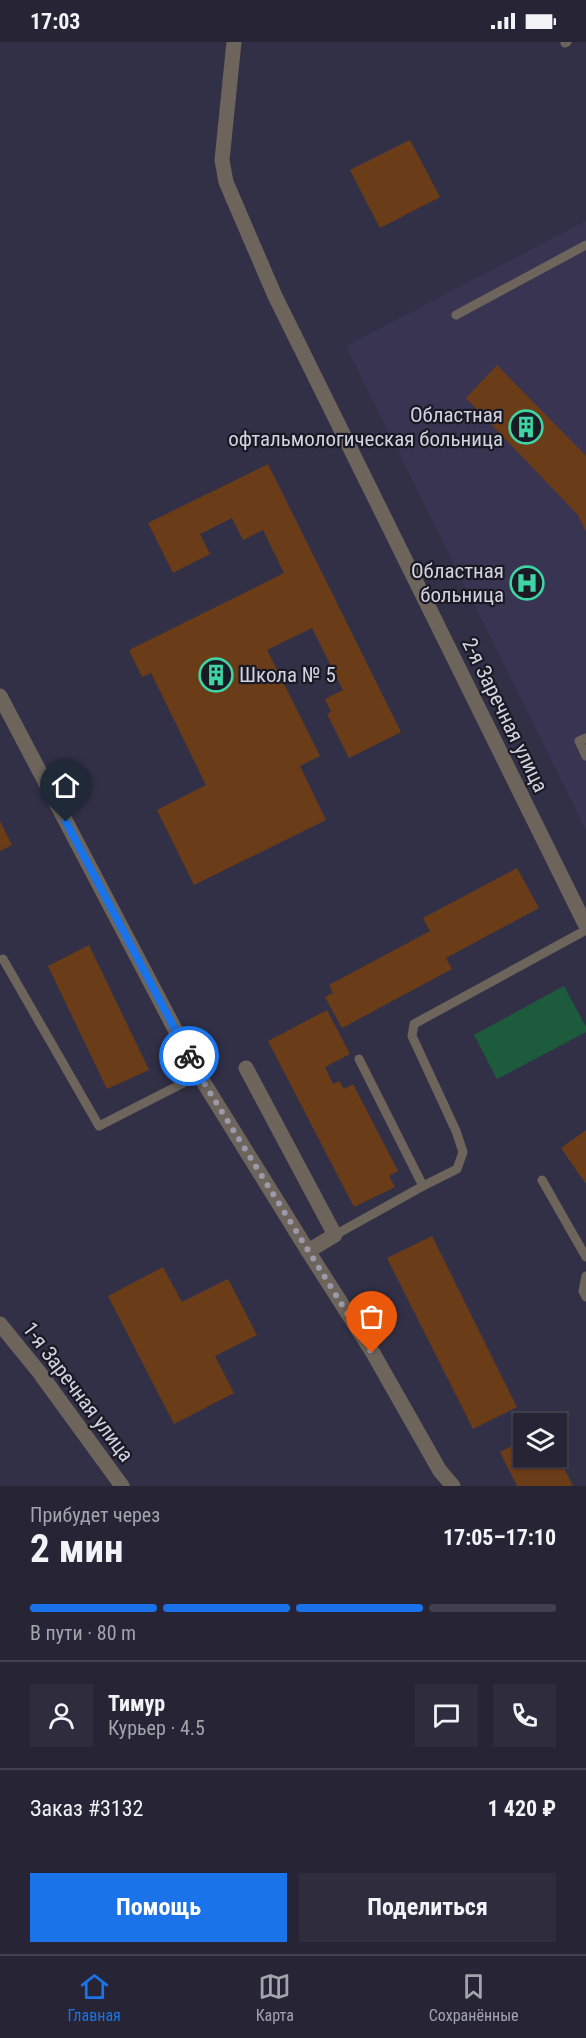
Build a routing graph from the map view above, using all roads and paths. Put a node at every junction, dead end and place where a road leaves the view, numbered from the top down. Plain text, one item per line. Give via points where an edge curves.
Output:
1 (234, 42) edge
2 (586, 245) edge
3 (456, 315) dead end
4 (0, 696) edge
5 (586, 738) edge
6 (586, 756) edge
7 (586, 926) edge
8 (586, 930) edge
9 (3, 959) dead end
10 (359, 1059) dead end
11 (246, 1068) dead end
12 (199, 1075) junction
13 (542, 1180) dead end
14 (423, 1186) junction
15 (336, 1235) junction
16 (308, 1251) junction
17 (586, 1257) edge
18 (586, 1276) edge
19 (586, 1297) edge
20 (0, 1324) edge
21 (122, 1486) edge
22 (453, 1486) edge

1 - 7 street, 2-я Заречная улица via 222,160 226,182 275,296
2 - 3 lane
4 - 12 street
5 - 6 lane via 579,741
8 - 14 lane via 414,1024 412,1036 463,1152 457,1169
9 - 12 lane via 99,1126
10 - 14 lane
11 - 15 street
12 - 16 street
13 - 17 lane
14 - 15 lane
15 - 16 street
16 - 22 street
18 - 19 lane
20 - 21 street, 1-я Заречная улица

